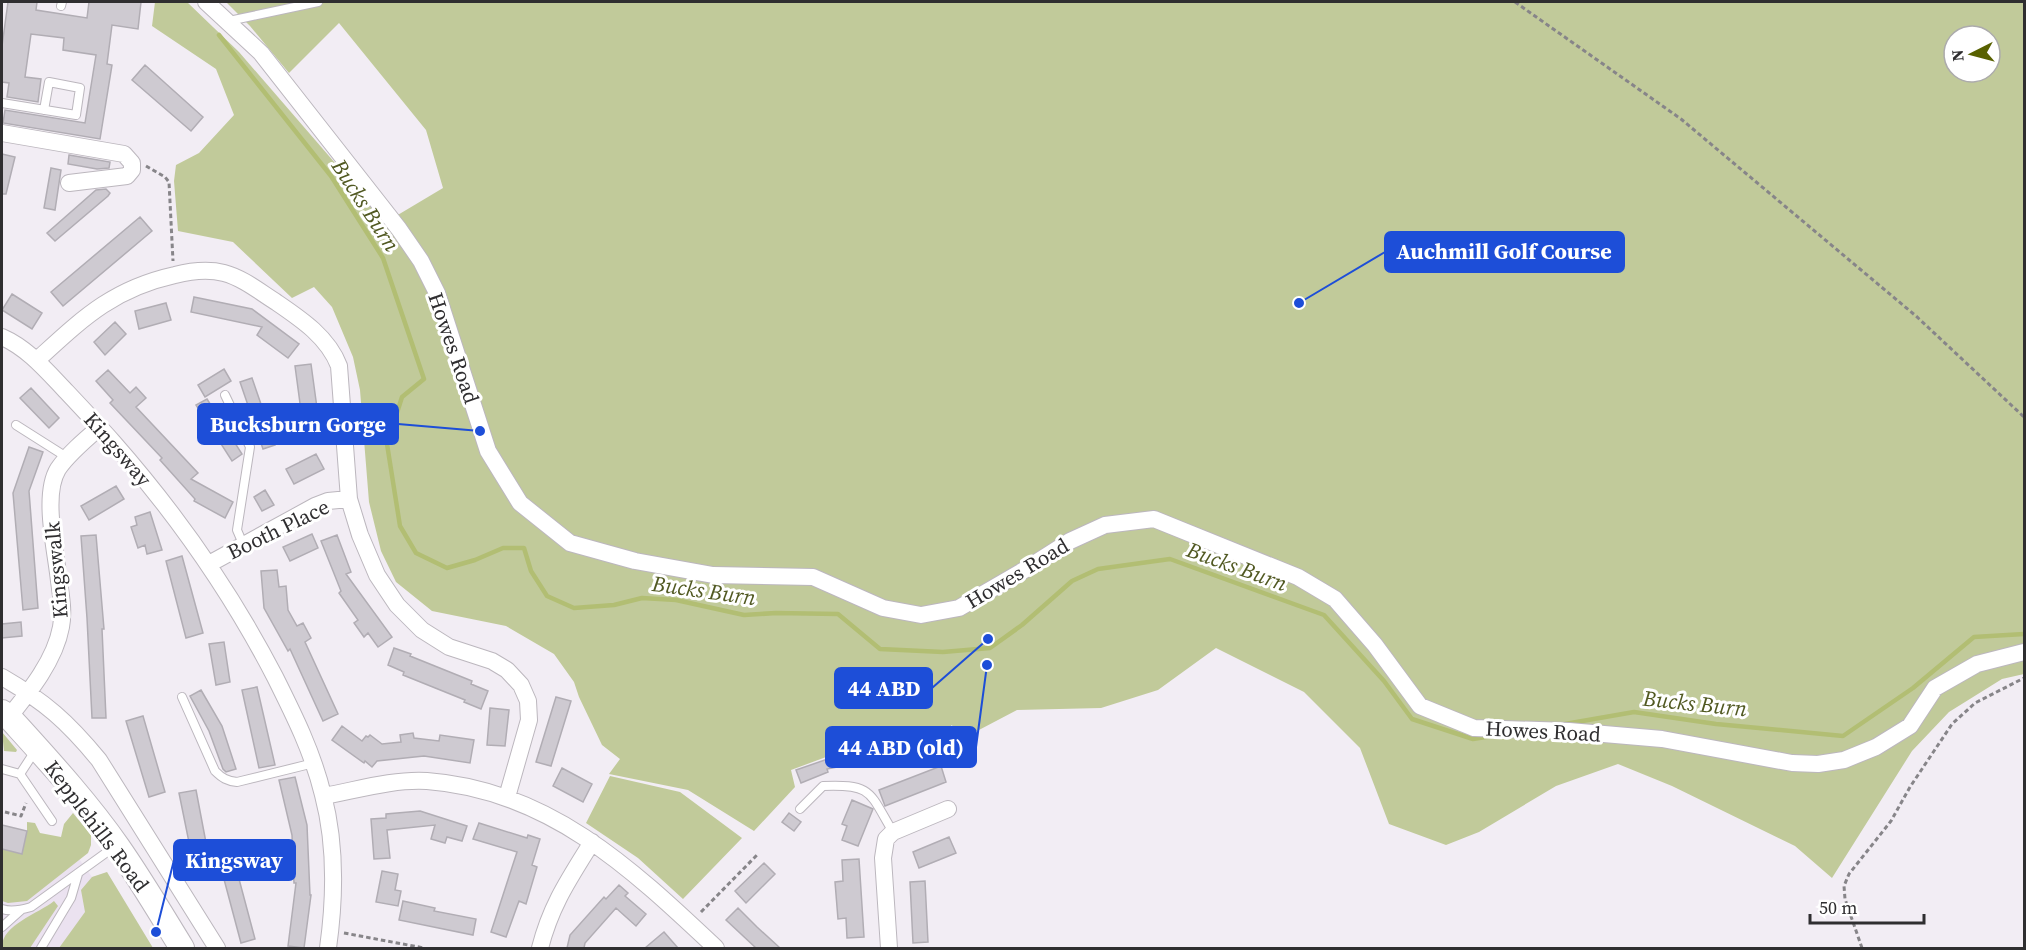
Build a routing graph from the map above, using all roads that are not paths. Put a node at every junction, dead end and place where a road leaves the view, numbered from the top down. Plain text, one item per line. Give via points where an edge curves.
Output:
1 (206, 2) edge
2 (318, 2) edge
3 (229, 21) junction
4 (2, 104) edge
5 (44, 110) junction
6 (2, 133) edge
7 (69, 183) dead end
8 (2, 337) edge
9 (37, 360) junction
10 (225, 395) dead end
11 (16, 425) dead end
12 (100, 428) junction
13 (68, 458) junction
14 (349, 499) junction
15 (243, 544) junction
16 (210, 564) junction
17 (2025, 652) edge
18 (2, 677) edge
19 (29, 692) junction
20 (182, 697) dead end
21 (5, 714) edge
22 (37, 748) junction
23 (314, 763) junction
24 (2, 769) edge
25 (20, 774) junction
26 (324, 796) junction
27 (507, 797) junction
28 (800, 809) dead end
29 (948, 809) dead end
30 (52, 821) dead end
31 (893, 832) junction
32 (592, 842) junction
33 (117, 845) junction
34 (79, 873) junction
35 (2, 909) edge
36 (21, 910) junction
37 (2, 927) edge
38 (41, 948) edge
39 (182, 948) edge
40 (217, 948) edge
41 (328, 948) edge
42 (540, 948) edge
43 (716, 948) edge
44 (889, 948) edge

1 - 3 street, Howes Road
2 - 3 lane
3 - 17 street, Howes Road via 261,53 420,261 437,293 488,452 520,503 570,543 635,561 713,575 813,578 883,608 921,615 959,608 1070,541 1105,525 1154,519 1299,577 1335,599 1420,706 1474,728 1662,739 1792,764 1844,760 1876,747 1910,726 1935,688 1977,664
4 - 5 lane
5 - 5 lane via 49,82 80,88 76,115
6 - 7 street via 124,154 132,162 128,176
8 - 9 street, Kingsway
9 - 12 street, Kingsway
9 - 14 street via 87,315 131,288 202,270 234,277 308,325 331,349 341,378
10 - 15 lane via 250,447 237,530
11 - 13 lane
12 - 13 street, Kingswalk
12 - 16 street, Kingsway via 164,502
13 - 19 street, Kingswalk via 58,469 50,501 63,606 61,628 56,646
14 - 15 street, Booth Place via 315,506
14 - 27 street via 377,575 397,605 431,636 449,647 492,661 521,685 528,701 529,720
15 - 16 street, Booth Place
16 - 23 street, Kingsway via 258,644
18 - 19 street, Kepplehills Road
19 - 21 street, Kingswalk
19 - 40 street, Kepplehills Road via 77,732 99,760
20 - 23 lane via 221,778 237,782
21 - 22 street, Kepplehills Road
22 - 25 lane
22 - 33 street, Kepplehills Road
23 - 26 street, Kingsway
24 - 25 lane
25 - 30 lane
26 - 27 street via 427,781
26 - 41 street, Kingsway via 333,875
27 - 32 street via 556,819
28 - 31 lane via 823,786 861,788 870,795
29 - 31 street
31 - 44 street via 886,839 883,858
32 - 42 street via 559,894
32 - 43 street via 631,870
33 - 34 lane
33 - 39 street, Kepplehills Road
34 - 36 lane
34 - 38 lane via 71,898
35 - 36 lane
36 - 37 lane

